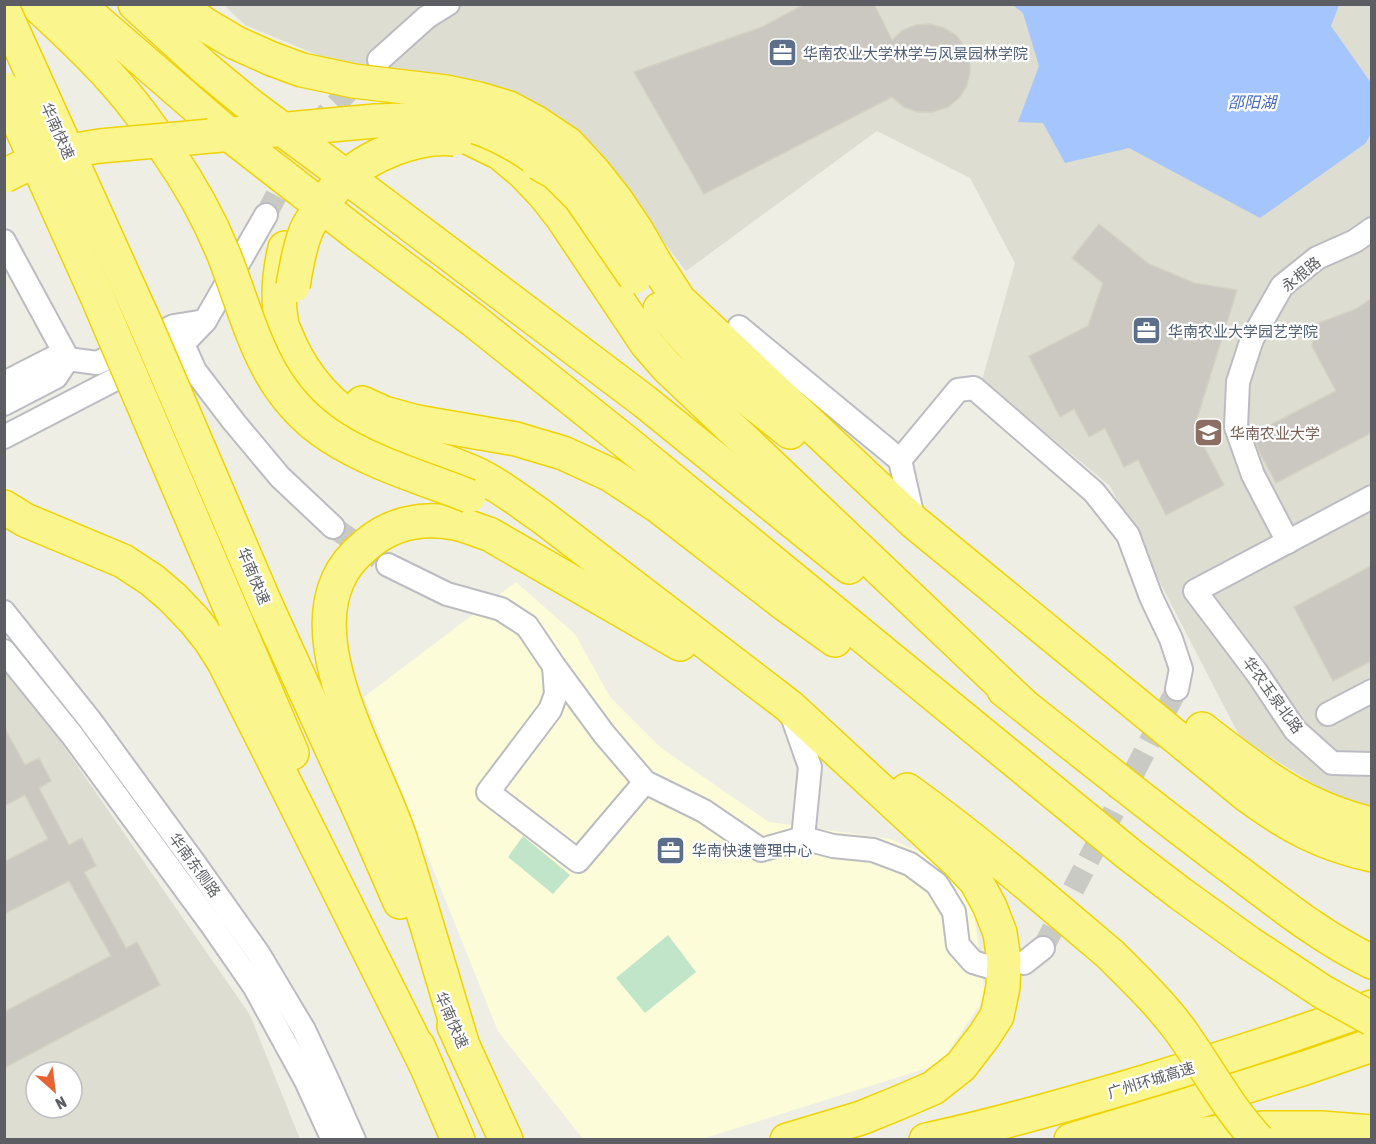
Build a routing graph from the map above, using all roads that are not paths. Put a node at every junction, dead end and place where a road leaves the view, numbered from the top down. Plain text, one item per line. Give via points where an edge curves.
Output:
1 (36, 4) edge
2 (76, 4) edge
3 (135, 4) edge
4 (178, 4) edge
5 (448, 4) edge
6 (4, 11) edge
7 (379, 60) tunnel mouth
8 (4, 89) edge
9 (556, 173) junction
10 (4, 176) edge
11 (266, 215) tunnel mouth
12 (1371, 229) edge
13 (4, 241) edge
14 (645, 270) junction
15 (205, 321) junction
16 (739, 327) dead end
17 (183, 344) junction
18 (68, 358) junction
19 (4, 383) edge
20 (4, 404) edge
21 (4, 437) edge
22 (900, 459) junction
23 (1371, 497) edge
24 (4, 507) edge
25 (914, 522) junction
26 (333, 527) tunnel mouth
27 (1288, 542) junction
28 (388, 565) tunnel mouth
29 (4, 612) edge
30 (4, 651) edge
31 (554, 666) junction
32 (1177, 689) tunnel mouth
33 (1371, 691) edge
34 (1022, 704) junction
35 (789, 706) junction
36 (1328, 714) dead end
37 (1371, 764) edge
38 (645, 782) junction
39 (1079, 813) junction
40 (1371, 824) edge
41 (803, 838) junction
42 (1371, 855) edge
43 (1043, 948) tunnel mouth
44 (1371, 962) edge
45 (1024, 963) dead end
46 (993, 968) dead end
47 (1371, 1007) edge
48 (1371, 1019) edge
49 (1371, 1045) edge
50 (463, 1046) junction
51 (426, 1065) junction
52 (1371, 1132) edge
53 (333, 1140) edge
54 (354, 1140) edge
55 (458, 1140) edge
56 (506, 1140) edge
57 (787, 1140) edge
58 (926, 1140) edge
59 (1071, 1140) edge
60 (1143, 1140) edge
61 (1258, 1140) edge

1 - 35 highway, bridge via 108,75 186,178 225,256 259,351 288,398 307,418 352,449 504,511
2 - 39 highway, bridge via 220,128 609,429
3 - 34 highway, bridge via 251,106 644,401
4 - 14 highway, bridge via 228,38 302,70 346,80 446,92 509,108 535,122 568,144 616,200 638,233
5 - 7 street via 427,17
6 - 50 highway, 华南快速, bridge
8 - 51 highway, bridge via 96,294
9 - 10 highway, bridge via 528,151 476,127 414,120 100,146 64,152
9 - 14 highway, bridge
9 - 39 highway, bridge via 490,142 446,138 417,141 384,153 341,181 306,229 293,285 297,320 311,351 330,377 356,400 384,413 516,439 563,453 611,475
11 - 15 street
12 - 27 street, 永根路 via 1356,241 1317,258 1282,286 1252,339 1238,382 1236,427 1253,475
13 - 18 street
14 - 25 highway via 667,317 737,390
15 - 17 street
15 - 18 street via 174,326 97,363
16 - 22 street
17 - 21 street
17 - 26 street via 195,371 240,430 280,477
18 - 19 street via 52,358
18 - 20 street via 56,377
22 - 25 street
22 - 32 street via 958,390 974,388 1094,492 1128,535 1181,669
23 - 27 street
24 - 51 highway via 25,520 123,561 173,598 210,640
25 - 40 highway via 1145,685 1283,789
25 - 42 highway via 1248,796 1297,829
27 - 37 street, 华农玉泉北路 via 1195,591 1295,730 1332,763
28 - 31 street via 447,594 501,609 527,626
29 - 54 street, 华南东侧路 via 90,720 258,953 304,1030
30 - 53 street, 华南东侧路 via 72,735 254,986
31 - 38 street
31 - 38 street via 556,694 550,710 488,792 578,861
33 - 36 street
34 - 35 highway via 667,367 647,344 562,217 524,173 500,153 442,132 409,132 375,141 348,156 323,178 304,203 289,234 282,262 282,326 294,353 324,396 366,427 474,472 508,493
34 - 44 highway via 1277,901
35 - 41 street via 810,767
35 - 50 highway via 489,534 432,520 400,524 374,537 354,555 338,579 331,602 329,633 335,669 345,704 399,835
35 - 57 highway via 976,881 990,907 1004,960 997,1016 961,1066 933,1088 898,1103
35 - 61 highway, bridge via 942,816 1111,955 1169,1016
38 - 41 street via 704,811 761,850
39 - 48 highway, bridge via 1249,943
41 - 46 street via 873,850 910,864 937,884 954,912 958,945 973,962
43 - 45 street
47 - 58 highway, 广州环城高速 via 1172,1074 1048,1111
49 - 59 highway
50 - 56 highway, 华南快速
51 - 55 highway
52 - 60 highway via 1263,1128

